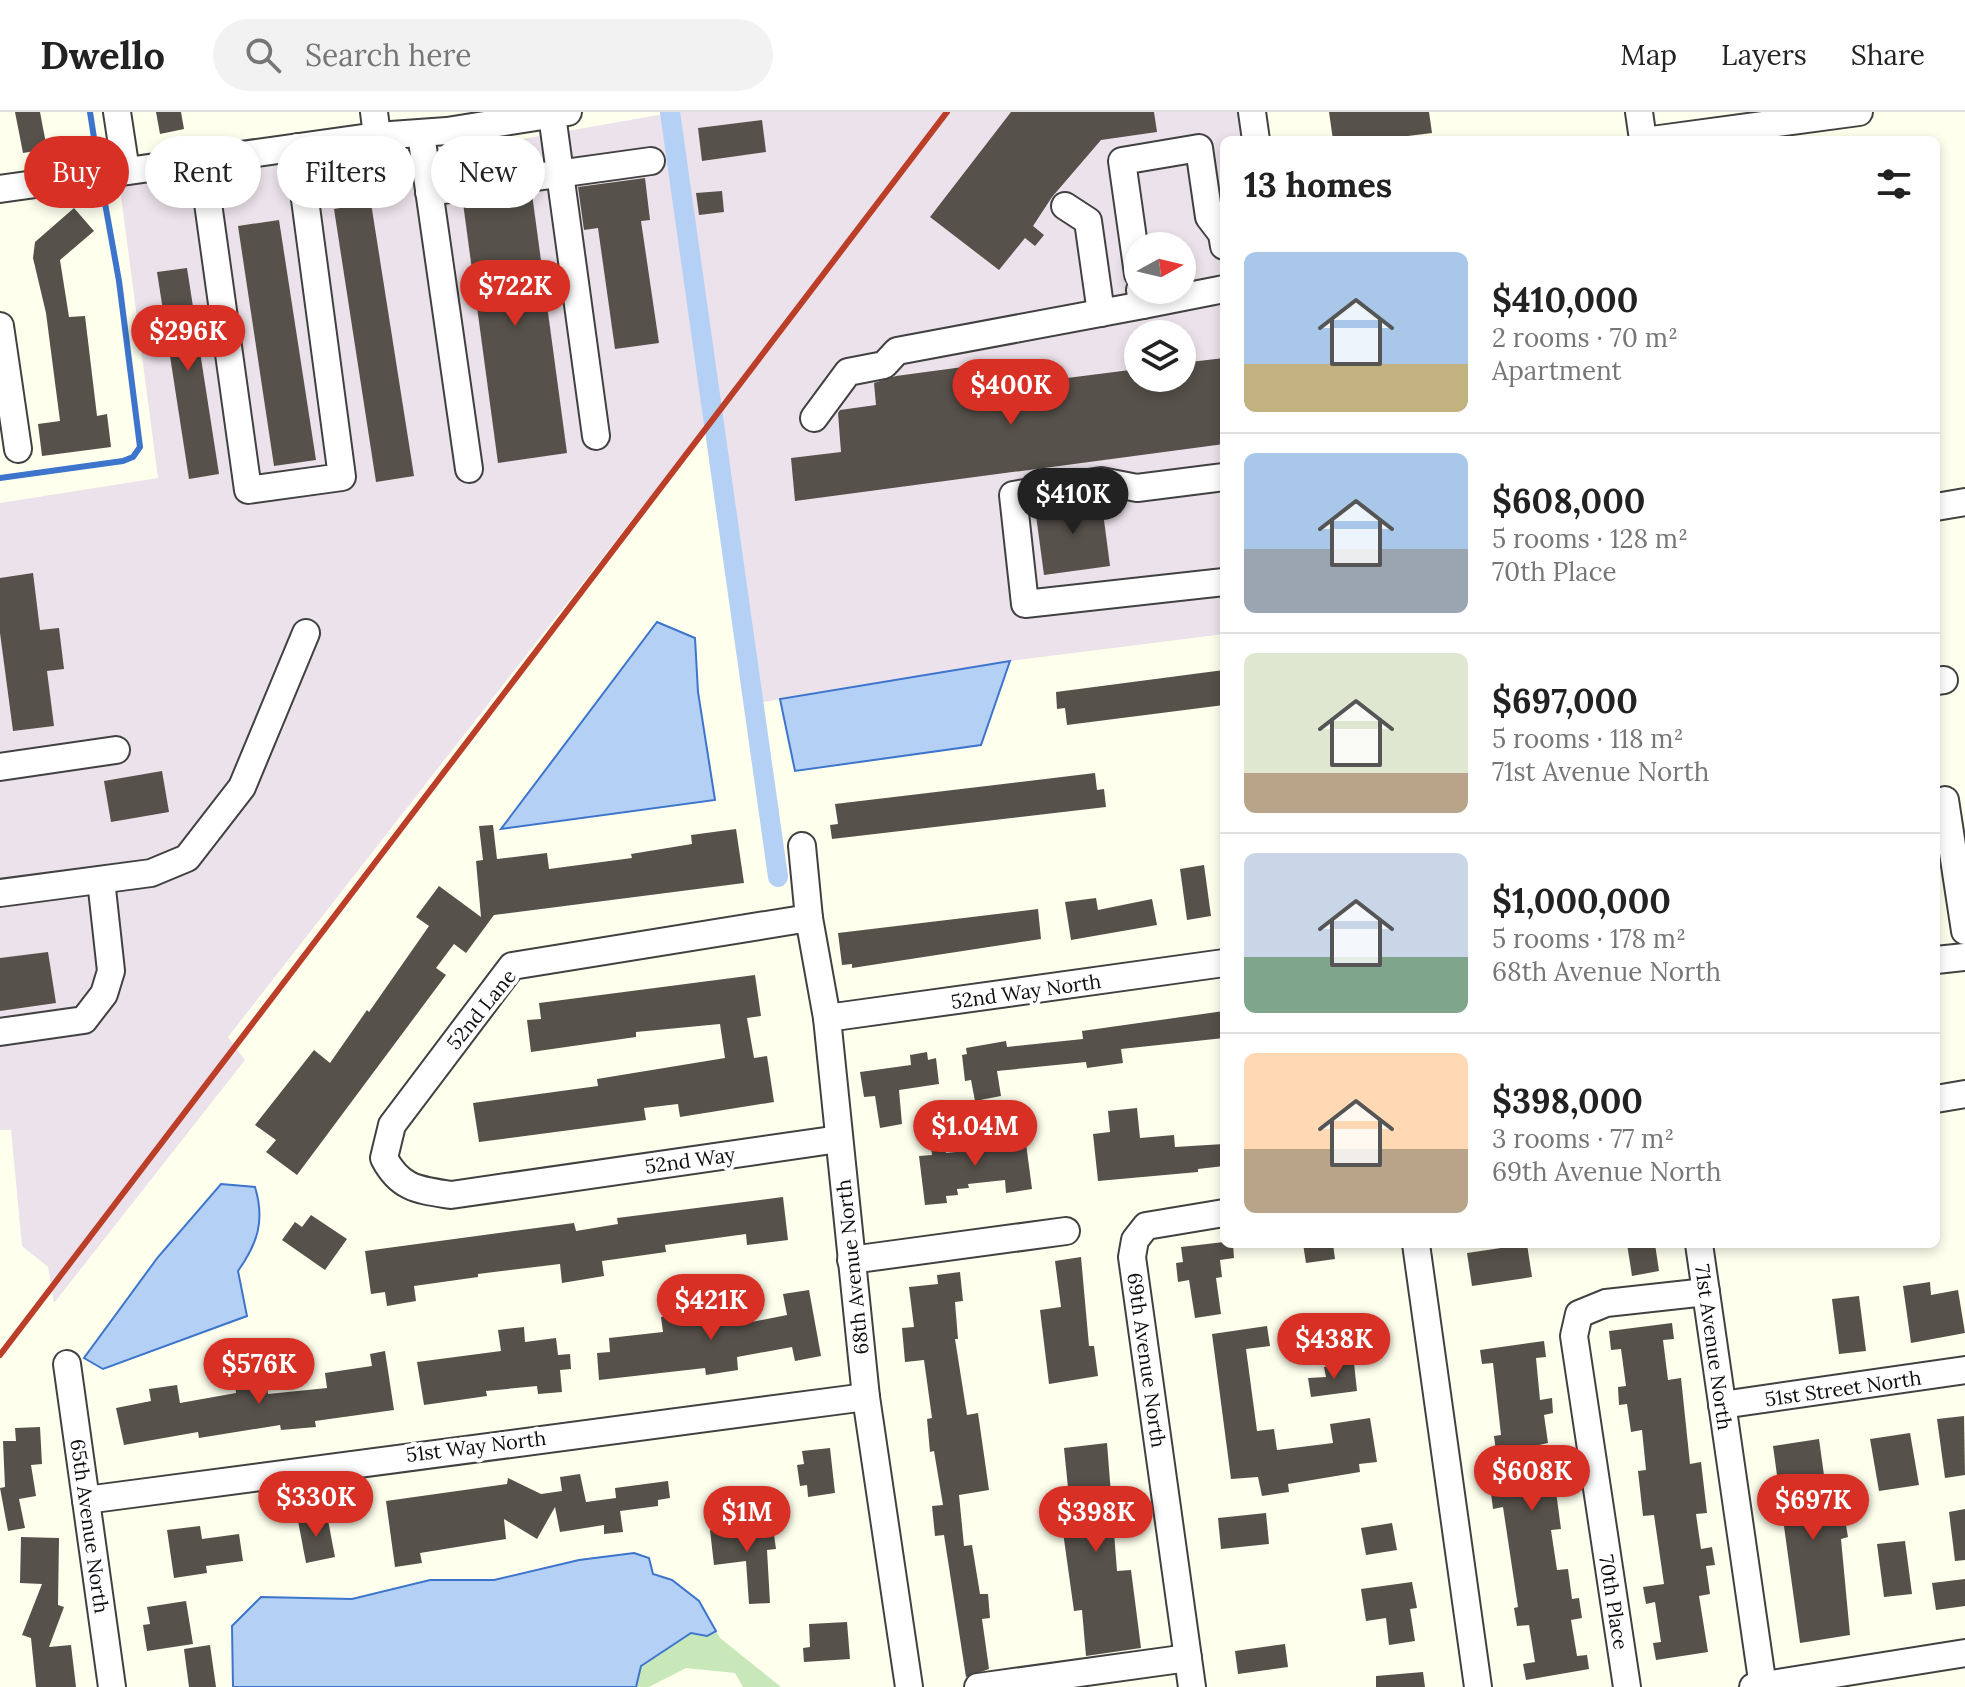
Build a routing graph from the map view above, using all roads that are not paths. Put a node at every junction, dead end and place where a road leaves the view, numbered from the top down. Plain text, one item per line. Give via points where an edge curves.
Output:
1 (117, 112) edge
2 (1252, 112) edge
3 (1639, 112) edge
4 (1859, 112) edge
5 (560, 113) edge
6 (375, 124) edge
7 (421, 134) junction
8 (119, 136) edge
9 (335, 136) edge
10 (1255, 136) edge
11 (1642, 136) edge
12 (1682, 136) edge
13 (651, 161) dead end
14 (561, 172) junction
15 (24, 186) edge
16 (0, 189) edge
17 (429, 192) junction
18 (1065, 206) dead end
19 (209, 208) edge
20 (306, 208) edge
21 (1220, 231) edge
22 (1132, 232) edge
23 (1220, 289) edge
24 (1196, 292) edge
25 (1126, 304) edge
26 (1101, 313) junction
27 (0, 326) edge
28 (814, 418) dead end
29 (596, 436) dead end
30 (18, 449) dead end
31 (469, 469) dead end
32 (1220, 478) edge
33 (1965, 502) edge
34 (1940, 506) edge
35 (1220, 582) edge
36 (306, 633) dead end
37 (116, 750) dead end
38 (0, 767) edge
39 (1945, 800) dead end
40 (802, 846) dead end
41 (101, 880) junction
42 (0, 893) edge
43 (809, 918) junction
44 (1965, 931) edge
45 (1965, 957) edge
46 (1940, 960) edge
47 (1220, 964) edge
48 (827, 1018) junction
49 (0, 1032) edge
50 (839, 1139) junction
51 (540, 1181) joint
52 (1220, 1214) edge
53 (1066, 1231) dead end
54 (1417, 1248) edge
55 (1700, 1248) edge
56 (851, 1260) junction
57 (1706, 1292) junction
58 (67, 1364) dead end
59 (1965, 1370) edge
60 (866, 1397) junction
61 (1722, 1405) junction
62 (86, 1500) junction
63 (1965, 1653) edge
64 (1188, 1658) junction
65 (1822, 1682) edge
66 (112, 1687) edge
67 (909, 1687) edge
68 (978, 1687) edge
69 (1192, 1687) edge
70 (1478, 1687) edge
71 (1627, 1687) edge
72 (1760, 1687) edge

1 - 8 street
2 - 10 street
3 - 11 street
4 - 12 street
5 - 7 street
5 - 14 street
6 - 7 street
6 - 9 street
7 - 17 street
13 - 14 street
14 - 17 street
14 - 29 street
15 - 16 street
17 - 31 street
18 - 26 street via 1088,221
19 - 20 street via 248,490 342,477
21 - 22 street via 1209,217 1199,148 1122,161
23 - 24 street
25 - 26 street
26 - 28 street via 897,351 884,365 848,372
27 - 30 street
32 - 35 street via 1137,488 1101,481 1013,495 1025,604
33 - 34 street
36 - 41 street via 242,787 187,858 151,873
37 - 38 street
39 - 44 street
40 - 43 street, 68th Avenue North
41 - 42 street
41 - 49 street via 111,971 104,994 84,1020
43 - 48 street, 68th Avenue North
43 - 51 street, 52nd Lane via 512,966 392,1125 384,1158 395,1178 422,1191 451,1195
45 - 46 street
47 - 48 street, 52nd Way North
48 - 50 street, 68th Avenue North
50 - 51 street, 52nd Way
50 - 56 street, 68th Avenue North
52 - 64 street, 69th Avenue North via 1146,1226 1135,1240 1132,1257
53 - 56 street
54 - 70 street
55 - 57 street, 71st Avenue North
56 - 60 street, 68th Avenue North
57 - 61 street, 71st Avenue North
57 - 71 street, 70th Place via 1606,1303 1579,1314 1576,1325
58 - 62 street, 65th Avenue North
59 - 61 street, 51st Street North
60 - 62 street, 51st Way North
60 - 67 street, 68th Avenue North
61 - 72 street, 71st Avenue North
62 - 66 street, 65th Avenue North
63 - 65 street
64 - 68 street
64 - 69 street, 69th Avenue North
65 - 72 street

